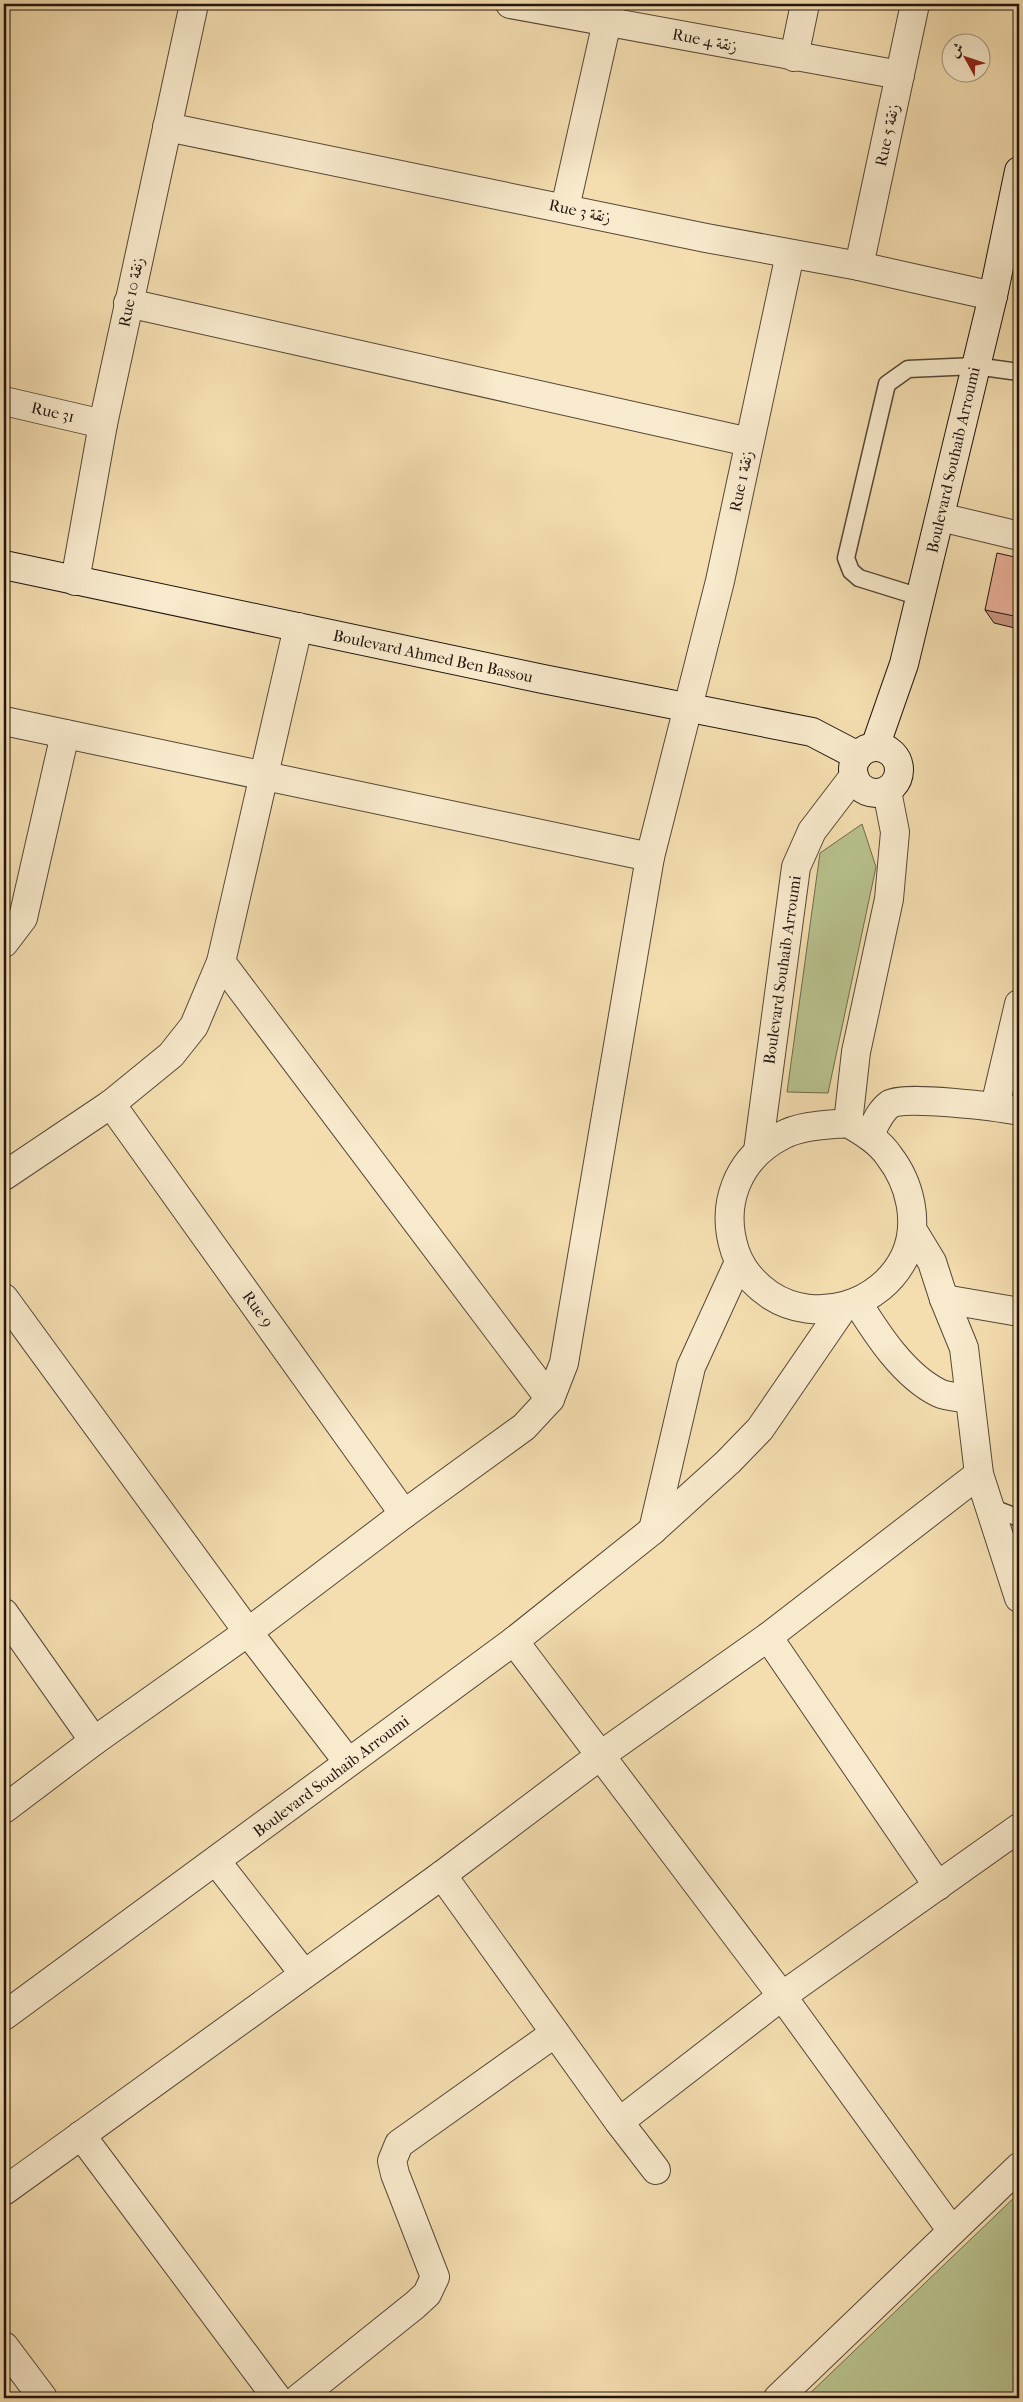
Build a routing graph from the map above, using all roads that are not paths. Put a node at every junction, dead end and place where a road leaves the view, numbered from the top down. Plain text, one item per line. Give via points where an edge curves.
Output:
1 (194, 4) edge
2 (510, 4) edge
3 (805, 4) edge
4 (915, 4) edge
5 (610, 13) edge
6 (794, 57) junction
7 (900, 75) junction
8 (167, 127) junction
9 (1019, 171) edge
10 (565, 208) junction
11 (790, 254) junction
12 (859, 266) junction
13 (993, 296) junction
14 (128, 303) junction
15 (975, 366) junction
16 (1019, 372) edge
17 (4, 401) edge
18 (103, 424) junction
19 (749, 442) junction
20 (940, 517) junction
21 (1019, 536) edge
22 (4, 565) edge
23 (75, 581) junction
24 (920, 598) junction
25 (298, 627) junction
26 (687, 708) junction
27 (4, 721) edge
28 (65, 734) junction
29 (862, 760) junction
30 (262, 776) junction
31 (887, 791) junction
32 (650, 857) junction
33 (13, 916) edge
34 (4, 943) edge
35 (221, 962) junction
36 (1019, 1004) edge
37 (111, 1104) junction
38 (1007, 1109) edge
39 (858, 1130) junction
40 (758, 1151) junction
41 (4, 1176) edge
42 (912, 1229) junction
43 (739, 1262) junction
44 (944, 1299) junction
45 (850, 1305) junction
46 (1019, 1312) edge
47 (9, 1315) edge
48 (550, 1399) junction
49 (969, 1399) junction
50 (979, 1474) junction
51 (990, 1508) junction
52 (404, 1514) junction
53 (1019, 1518) edge
54 (653, 1530) junction
55 (1019, 1598) edge
56 (4, 1613) edge
57 (248, 1632) junction
58 (768, 1637) junction
59 (514, 1642) junction
60 (94, 1741) junction
61 (601, 1755) junction
62 (348, 1762) junction
63 (4, 1809) edge
64 (1019, 1828) edge
65 (216, 1861) junction
66 (442, 1875) junction
67 (938, 1886) junction
68 (304, 1974) junction
69 (782, 1996) junction
70 (4, 2016) edge
71 (555, 2033) junction
72 (619, 2122) junction
73 (81, 2136) junction
74 (1019, 2167) edge
75 (656, 2170) dead end
76 (4, 2191) edge
77 (952, 2231) junction
78 (4, 2346) edge
79 (43, 2398) edge
80 (276, 2398) edge
81 (299, 2398) edge
82 (778, 2398) edge

1 - 8 street, Rue 10 زنقة
2 - 5 street, Rue 4 زنقة
3 - 6 street
4 - 7 street, Rue 5 زنقة
5 - 6 street, Rue 4 زنقة
5 - 10 street
6 - 7 street, Rue 4 زنقة
7 - 12 street, Rue 5 زنقة
8 - 10 street, Rue 3 زنقة
8 - 14 street, Rue 10 زنقة
9 - 13 street, Boulevard Souhaib Arroumi
10 - 11 street, Rue 3 زنقة
11 - 12 street, Rue 3 زنقة
11 - 19 street, Rue 1 زنقة
12 - 13 street, Rue 3 زنقة
13 - 15 street, Boulevard Souhaib Arroumi
14 - 18 street, Rue 10 زنقة
14 - 19 street
15 - 16 lane
15 - 20 street, Boulevard Souhaib Arroumi
15 - 24 lane via 908,369 887,384 846,558 850,571 859,578
17 - 18 street, Rue 31
18 - 23 street, Rue 10 زنقة
19 - 26 street, Rue 1 زنقة via 720,581
20 - 21 street
20 - 24 street, Boulevard Souhaib Arroumi
22 - 23 street, Boulevard Ahmed Ben Bassou
23 - 25 street, Boulevard Ahmed Ben Bassou
24 - 29 street, Boulevard Souhaib Arroumi via 904,664
25 - 26 street, Boulevard Ahmed Ben Bassou
25 - 30 street
26 - 29 street, Boulevard Ahmed Ben Bassou via 812,732
26 - 32 street, Rue 1 زنقة
27 - 28 street
28 - 30 street
28 - 33 street
29 - 31 street via 863,790 879,794
29 - 31 street via 884,748 898,760 899,778
29 - 40 street, Boulevard Souhaib Arroumi via 812,832 796,867
30 - 32 street
30 - 35 street
31 - 39 street via 895,832 889,900 856,1052
32 - 48 street, Rue 1 زنقة via 564,1363
33 - 34 street
35 - 37 street via 194,1026 171,1055
35 - 48 street
36 - 38 street
37 - 41 street
37 - 52 street, Rue 9
38 - 39 street via 910,1101 891,1103
39 - 40 street via 809,1127 782,1135
39 - 42 street via 889,1155 903,1178 911,1205
40 - 43 street via 741,1173 730,1202 729,1232
42 - 44 street via 932,1262
42 - 45 street via 905,1256 890,1278
43 - 45 street via 757,1286 782,1303 812,1310
43 - 54 street via 691,1367
44 - 46 street
44 - 49 street via 964,1348
45 - 49 street via 909,1371 940,1394
45 - 54 street, Boulevard Souhaib Arroumi via 760,1429
47 - 57 street
48 - 52 street via 524,1427
49 - 50 street
50 - 51 street
50 - 58 street
51 - 53 lane
51 - 55 street
52 - 57 street
54 - 59 street, Boulevard Souhaib Arroumi
56 - 60 street
57 - 60 street
57 - 62 street
58 - 61 street
58 - 67 street
59 - 61 street
59 - 62 street, Boulevard Souhaib Arroumi
60 - 63 street
61 - 66 street
61 - 69 street
62 - 65 street, Boulevard Souhaib Arroumi
64 - 67 street
65 - 68 street
65 - 70 street, Boulevard Souhaib Arroumi
66 - 68 street
66 - 71 street
67 - 69 street
68 - 73 street
69 - 72 street
69 - 77 street
71 - 72 street
71 - 81 street via 399,2144 392,2161 395,2174 435,2277 427,2294 416,2305
72 - 75 street
73 - 76 street
73 - 80 street
74 - 77 street
77 - 82 street
78 - 79 street

